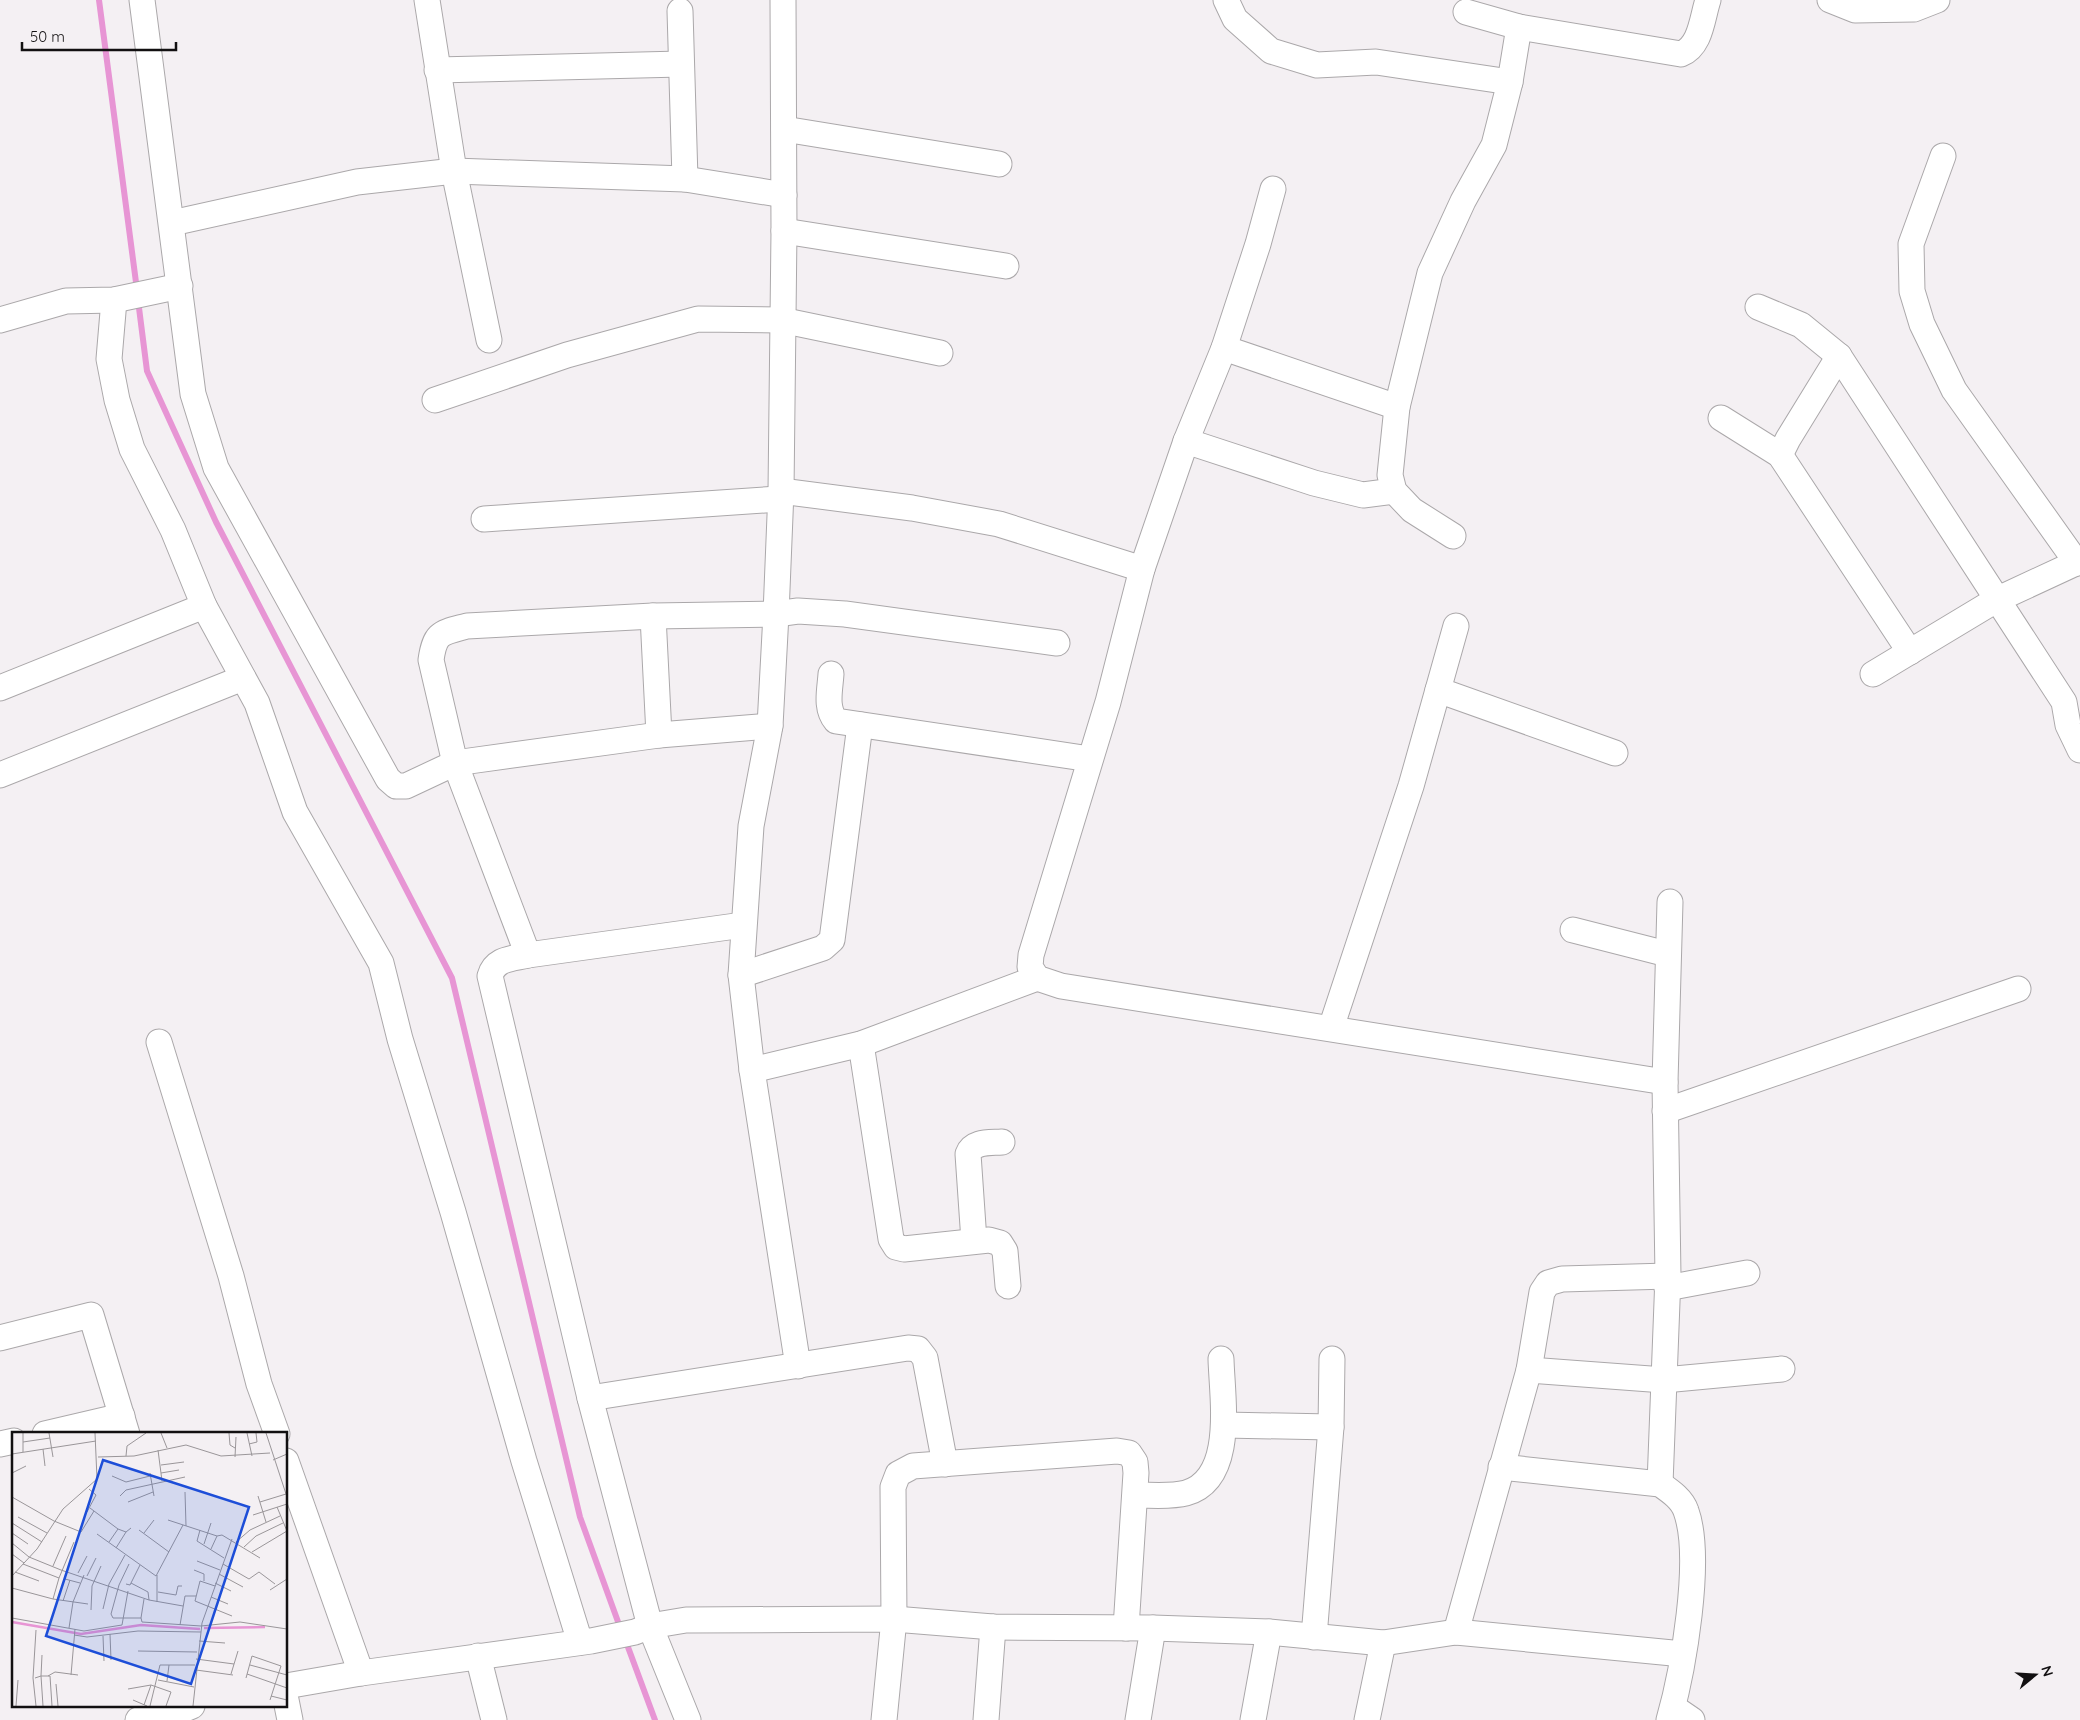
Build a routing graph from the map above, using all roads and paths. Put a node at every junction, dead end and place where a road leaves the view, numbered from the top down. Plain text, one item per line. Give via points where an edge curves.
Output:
1 (142, 0) edge
2 (427, 0) edge
3 (783, 0) edge
4 (1226, 0) edge
5 (1708, 0) edge
6 (1830, 0) edge
7 (1937, 0) edge
8 (680, 11) dead end
9 (1466, 12) dead end
10 (1519, 27) junction
11 (682, 64) junction
12 (436, 70) junction
13 (1510, 82) junction
14 (784, 129) junction
15 (1943, 156) dead end
16 (999, 164) dead end
17 (454, 170) junction
18 (685, 179) junction
19 (1273, 189) dead end
20 (784, 194) junction
21 (172, 223) junction
22 (784, 231) junction
23 (1006, 266) dead end
24 (168, 288) junction
25 (114, 300) junction
26 (1758, 306) dead end
27 (0, 320) edge
28 (781, 320) junction
29 (489, 340) dead end
30 (1224, 348) junction
31 (940, 353) dead end
32 (1839, 356) junction
33 (435, 400) dead end
34 (1397, 407) junction
35 (1721, 418) dead end
36 (1186, 441) junction
37 (1780, 455) junction
38 (1394, 491) junction
39 (780, 495) junction
40 (484, 518) dead end
41 (1453, 536) dead end
42 (2078, 562) edge
43 (1142, 569) junction
44 (1996, 600) junction
45 (204, 606) junction
46 (776, 614) junction
47 (653, 616) junction
48 (1456, 626) dead end
49 (1057, 643) dead end
50 (1910, 652) junction
51 (832, 674) dead end
52 (1873, 674) dead end
53 (244, 678) junction
54 (0, 688) edge
55 (1438, 690) junction
56 (2072, 699) edge
57 (860, 725) junction
58 (770, 726) junction
59 (659, 735) junction
60 (2080, 750) edge
61 (1615, 753) dead end
62 (1090, 759) junction
63 (455, 763) junction
64 (0, 775) edge
65 (1670, 902) dead end
66 (743, 925) junction
67 (1573, 930) dead end
68 (1667, 954) junction
69 (528, 955) junction
70 (741, 975) junction
71 (1037, 978) junction
72 (2018, 989) dead end
73 (1331, 1028) junction
74 (159, 1042) dead end
75 (861, 1044) junction
76 (752, 1070) junction
77 (1664, 1082) junction
78 (1665, 1111) junction
79 (1002, 1142) dead end
80 (974, 1241) junction
81 (1747, 1273) dead end
82 (1668, 1282) junction
83 (1008, 1286) dead end
84 (0, 1338) edge
85 (1221, 1358) dead end
86 (1332, 1359) dead end
87 (798, 1366) junction
88 (1782, 1369) dead end
89 (1529, 1370) junction
90 (1664, 1380) junction
91 (590, 1398) junction
92 (124, 1425) edge
93 (1224, 1425) junction
94 (1330, 1427) junction
95 (63, 1432) edge
96 (276, 1432) edge
97 (945, 1464) junction
98 (288, 1467) edge
99 (1501, 1467) junction
100 (1660, 1484) junction
101 (1136, 1495) junction
102 (894, 1619) junction
103 (993, 1627) junction
104 (1126, 1628) junction
105 (1153, 1628) junction
106 (642, 1629) junction
107 (1269, 1632) junction
108 (1456, 1632) junction
109 (1314, 1637) junction
110 (586, 1641) junction
111 (1383, 1643) junction
112 (1683, 1654) junction
113 (478, 1656) junction
114 (361, 1673) junction
115 (288, 1686) edge
116 (188, 1708) edge
117 (1678, 1716) edge
118 (166, 1718) edge
119 (138, 1720) edge
120 (494, 1720) edge
121 (688, 1720) edge
122 (884, 1720) edge
123 (986, 1720) edge
124 (1138, 1720) edge
125 (1253, 1720) edge
126 (1366, 1720) edge

1 - 21 street
2 - 12 street
3 - 14 street
4 - 13 street via 1235,19 1271,51 1317,65 1376,62
5 - 10 street via 1696,42 1691,50 1682,54
6 - 7 street via 1855,10 1914,9
8 - 11 street
9 - 10 street
10 - 13 street
11 - 12 street
11 - 18 street
12 - 17 street
13 - 34 street via 1494,146 1463,201 1430,273
14 - 16 street
14 - 20 street
15 - 42 street via 1911,244 1912,290 1922,324 1954,390
17 - 18 street
17 - 21 street via 357,182
17 - 29 street
18 - 20 street
19 - 30 street
20 - 22 street
21 - 24 street
22 - 23 street
22 - 28 street
24 - 25 street
24 - 63 street via 193,394 216,468 388,779 396,786 406,786
25 - 27 street via 66,302
25 - 45 street via 109,359 117,400 132,449 173,530
26 - 32 street via 1800,325
28 - 31 street
28 - 33 street via 698,318 567,355
28 - 39 street
30 - 34 street
30 - 36 street
32 - 37 street
32 - 44 street
34 - 38 street via 1390,475
35 - 37 street
36 - 38 street via 1314,483 1363,495
36 - 43 street
37 - 50 street
38 - 41 street via 1412,510
39 - 40 street
39 - 43 street via 912,508 999,524
39 - 46 street
42 - 44 street
43 - 62 street
44 - 50 street
44 - 56 street
45 - 53 street
45 - 54 street
46 - 47 street
46 - 49 street via 798,611 845,614
46 - 58 street
47 - 59 street
47 - 63 street via 467,626 443,632 434,643 431,660
48 - 55 street
50 - 52 street
51 - 57 street via 831,715 836,721
53 - 64 street
53 - 110 street via 295,812 381,963 400,1039 524,1461
55 - 61 street
55 - 73 street
56 - 60 street via 2068,725
57 - 62 street
57 - 70 street via 832,940 823,948
58 - 59 street
58 - 66 street via 751,826
59 - 63 street
62 - 71 street via 1031,955 1030,967
63 - 69 street
65 - 68 street
66 - 69 street
66 - 70 street
67 - 68 street
68 - 77 street
69 - 91 street via 500,961 490,976
70 - 76 street
71 - 73 street via 1061,986
71 - 75 street
72 - 78 street
73 - 77 street
74 - 96 street via 231,1276 259,1384
75 - 76 street
75 - 80 street via 891,1239 904,1249
76 - 87 street
77 - 78 street
78 - 82 street
79 - 80 street via 977,1144 970,1148 968,1154
80 - 83 street via 1000,1243 1005,1251
81 - 82 street
82 - 89 street via 1562,1280 1548,1283 1542,1292
82 - 90 street
84 - 92 street via 91,1315
85 - 93 street
86 - 94 street
87 - 91 street
87 - 97 street via 918,1349 925,1358
88 - 90 street
89 - 90 street
89 - 99 street
90 - 100 street
91 - 106 street
92 - 95 street
93 - 94 street
93 - 101 street via 1216,1470 1204,1484 1186,1493
94 - 109 street
97 - 101 street via 1117,1451 1129,1453 1135,1462
97 - 102 street via 913,1466 898,1474 893,1487
98 - 114 street
99 - 100 street
99 - 108 street
100 - 112 street via 1674,1493 1686,1510 1691,1532 1693,1574
101 - 104 street
102 - 103 street
102 - 106 street via 686,1620
102 - 122 street
103 - 104 street
103 - 123 street
104 - 105 street
105 - 107 street
105 - 124 street
106 - 110 street
106 - 121 street
107 - 109 street
107 - 125 street
108 - 111 street
108 - 112 street
109 - 111 street
110 - 113 street
111 - 126 street
112 - 117 street
113 - 114 street
113 - 120 street
114 - 115 street
116 - 118 street
118 - 119 street

